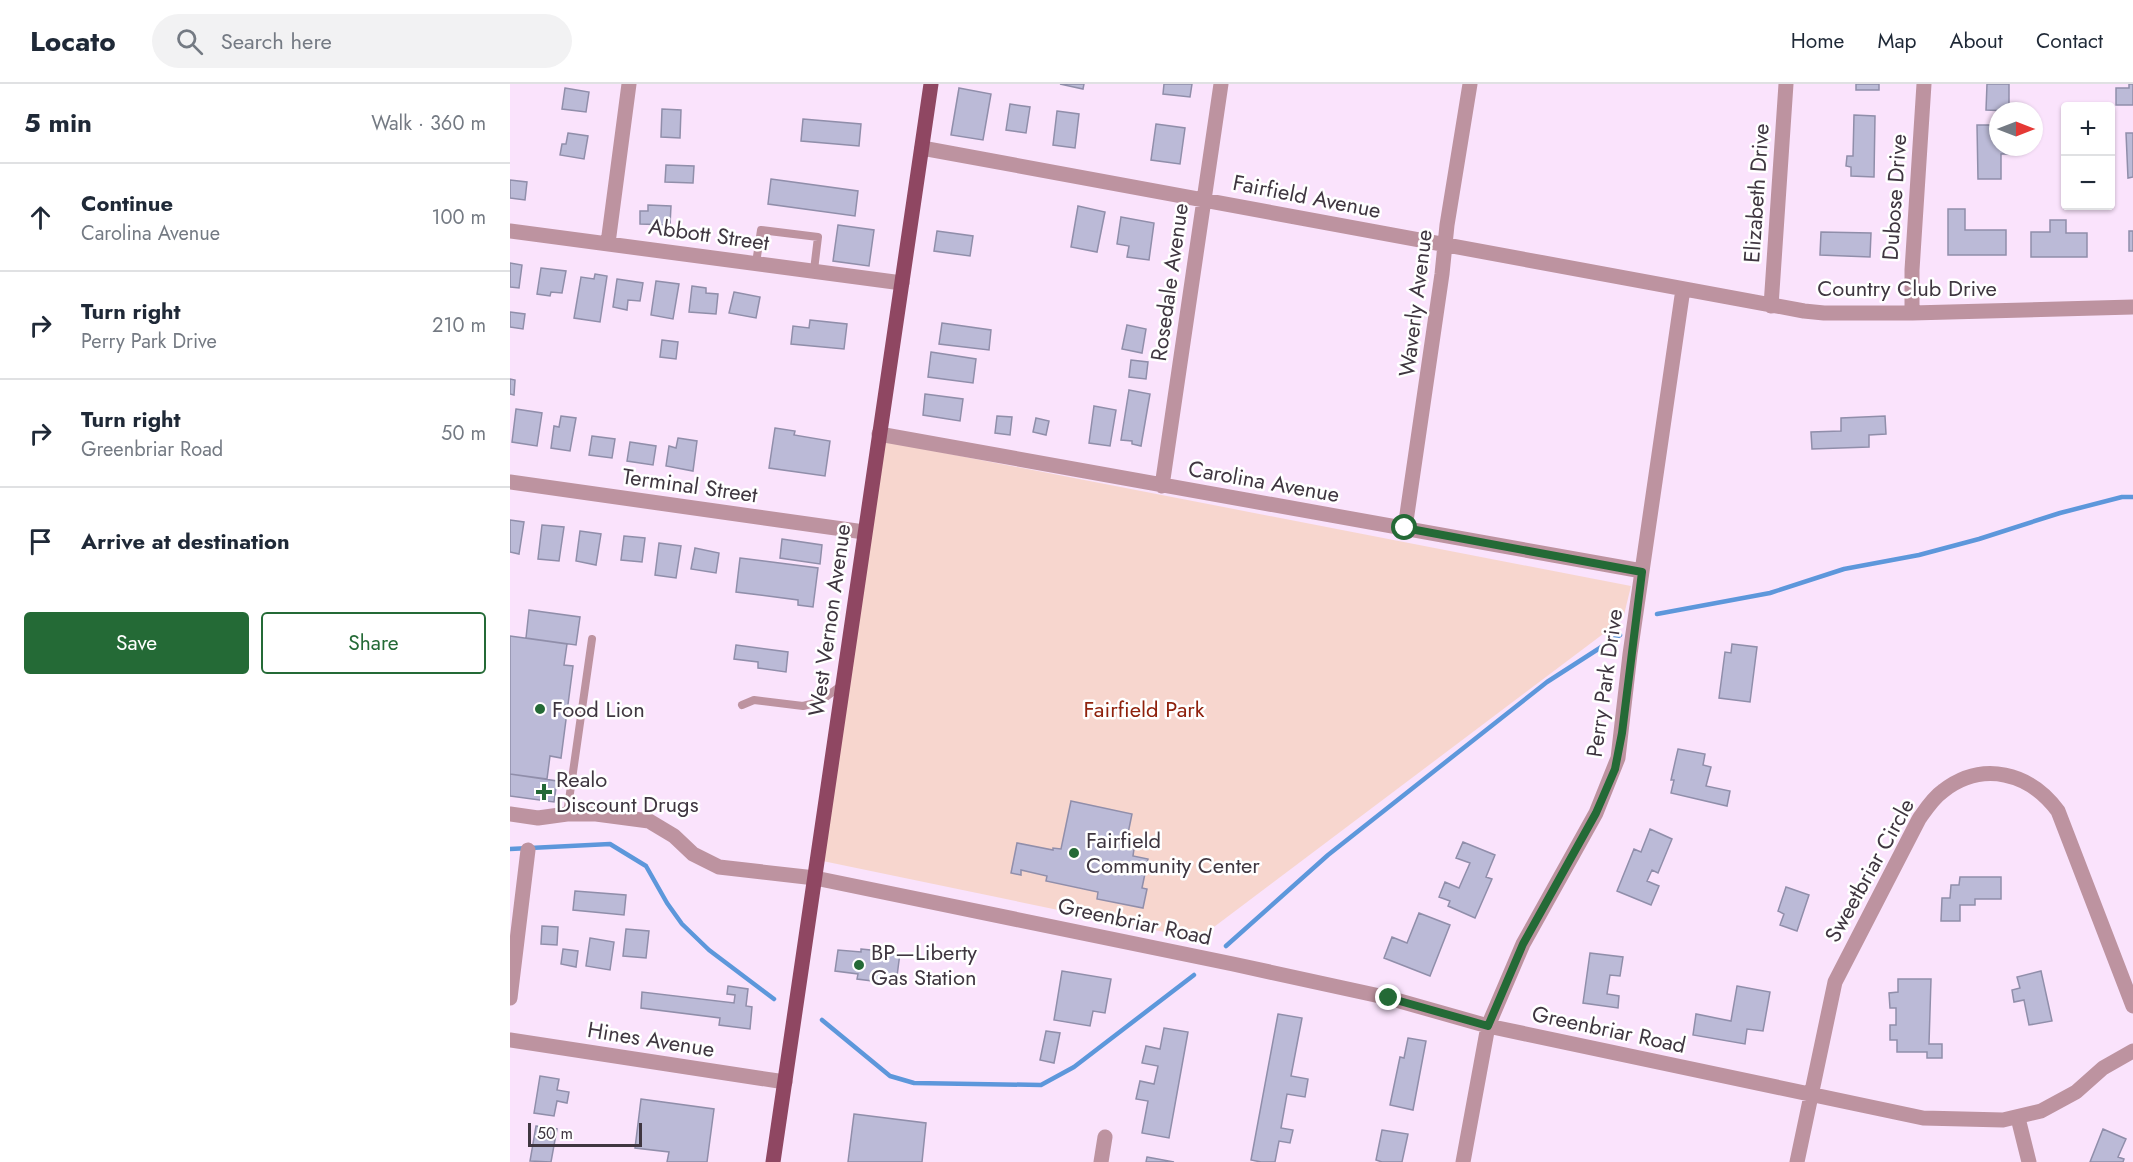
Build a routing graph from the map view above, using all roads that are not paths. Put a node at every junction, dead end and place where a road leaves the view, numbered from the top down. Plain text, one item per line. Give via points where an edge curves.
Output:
1 (629, 84) edge
2 (931, 84) edge
3 (1221, 84) edge
4 (1470, 84) edge
5 (1786, 84) edge
6 (1924, 84) edge
7 (922, 148) junction
8 (1204, 199) junction
9 (510, 231) edge
10 (608, 243) junction
11 (1445, 245) junction
12 (756, 263) junction
13 (814, 270) junction
14 (902, 283) junction
15 (1683, 289) junction
16 (1771, 306) junction
17 (2133, 307) edge
18 (1912, 313) junction
19 (879, 434) junction
20 (510, 482) edge
21 (1162, 486) junction
22 (1405, 528) junction
23 (864, 532) junction
24 (1642, 572) junction
25 (592, 639) dead end
26 (843, 685) junction
27 (742, 705) dead end
28 (510, 814) edge
29 (567, 814) junction
30 (528, 850) dead end
31 (815, 878) junction
32 (510, 998) edge
33 (2133, 1006) edge
34 (1488, 1026) junction
35 (510, 1040) edge
36 (2133, 1051) edge
37 (785, 1082) junction
38 (1812, 1096) junction
39 (2018, 1118) junction
40 (1105, 1137) dead end
41 (773, 1162) edge
42 (1101, 1162) edge
43 (1463, 1162) edge
44 (1797, 1162) edge
45 (2029, 1162) edge

1 - 10 street
2 - 7 main road, West Vernon Avenue
3 - 8 street, Rosedale Avenue
4 - 11 street, Waverly Avenue
5 - 16 street, Elizabeth Drive
6 - 18 street, Dubose Drive
7 - 8 street, Fairfield Avenue
7 - 14 main road, West Vernon Avenue
8 - 11 street, Fairfield Avenue
8 - 21 street, Rosedale Avenue
9 - 10 street, Abbott Street
10 - 12 street, Abbott Street
11 - 15 street, Fairfield Avenue
11 - 22 street, Waverly Avenue
12 - 13 street, Abbott Street
12 - 13 lane via 761,230 818,237
13 - 14 street, Abbott Street
14 - 19 main road, West Vernon Avenue
15 - 16 street, Country Club Drive
15 - 24 street, Perry Park Drive
16 - 18 street, Country Club Drive via 1824,313
17 - 18 street, Country Club Drive
19 - 21 street, Carolina Avenue
19 - 23 main road, West Vernon Avenue
20 - 23 street, Terminal Street
21 - 22 street, Carolina Avenue
22 - 24 street, Carolina Avenue
23 - 26 main road, West Vernon Avenue
24 - 34 street, Perry Park Drive via 1615,769 1596,813 1523,944
25 - 29 lane
26 - 27 lane via 819,702 803,706 754,700
26 - 31 main road, West Vernon Avenue
28 - 29 street, Greenbriar Road via 538,818
29 - 31 street, Greenbriar Road via 649,821 693,854 719,867
30 - 32 street
31 - 34 street, Greenbriar Road via 1389,998
31 - 37 main road, West Vernon Avenue
33 - 38 street, Sweetbriar Circle via 2058,811 2042,793 2022,780 1998,774 1974,776 1952,784 1919,819 1848,954 1835,982
34 - 38 street, Greenbriar Road
34 - 43 street, Perry Park Drive
35 - 37 street, Hines Avenue
36 - 39 street, Greenbriar Road via 2103,1068 2059,1102
37 - 41 main road, West Vernon Avenue
38 - 39 street, Greenbriar Road via 1936,1120
38 - 44 street, Sweetbriar Circle
39 - 45 street
40 - 42 street

